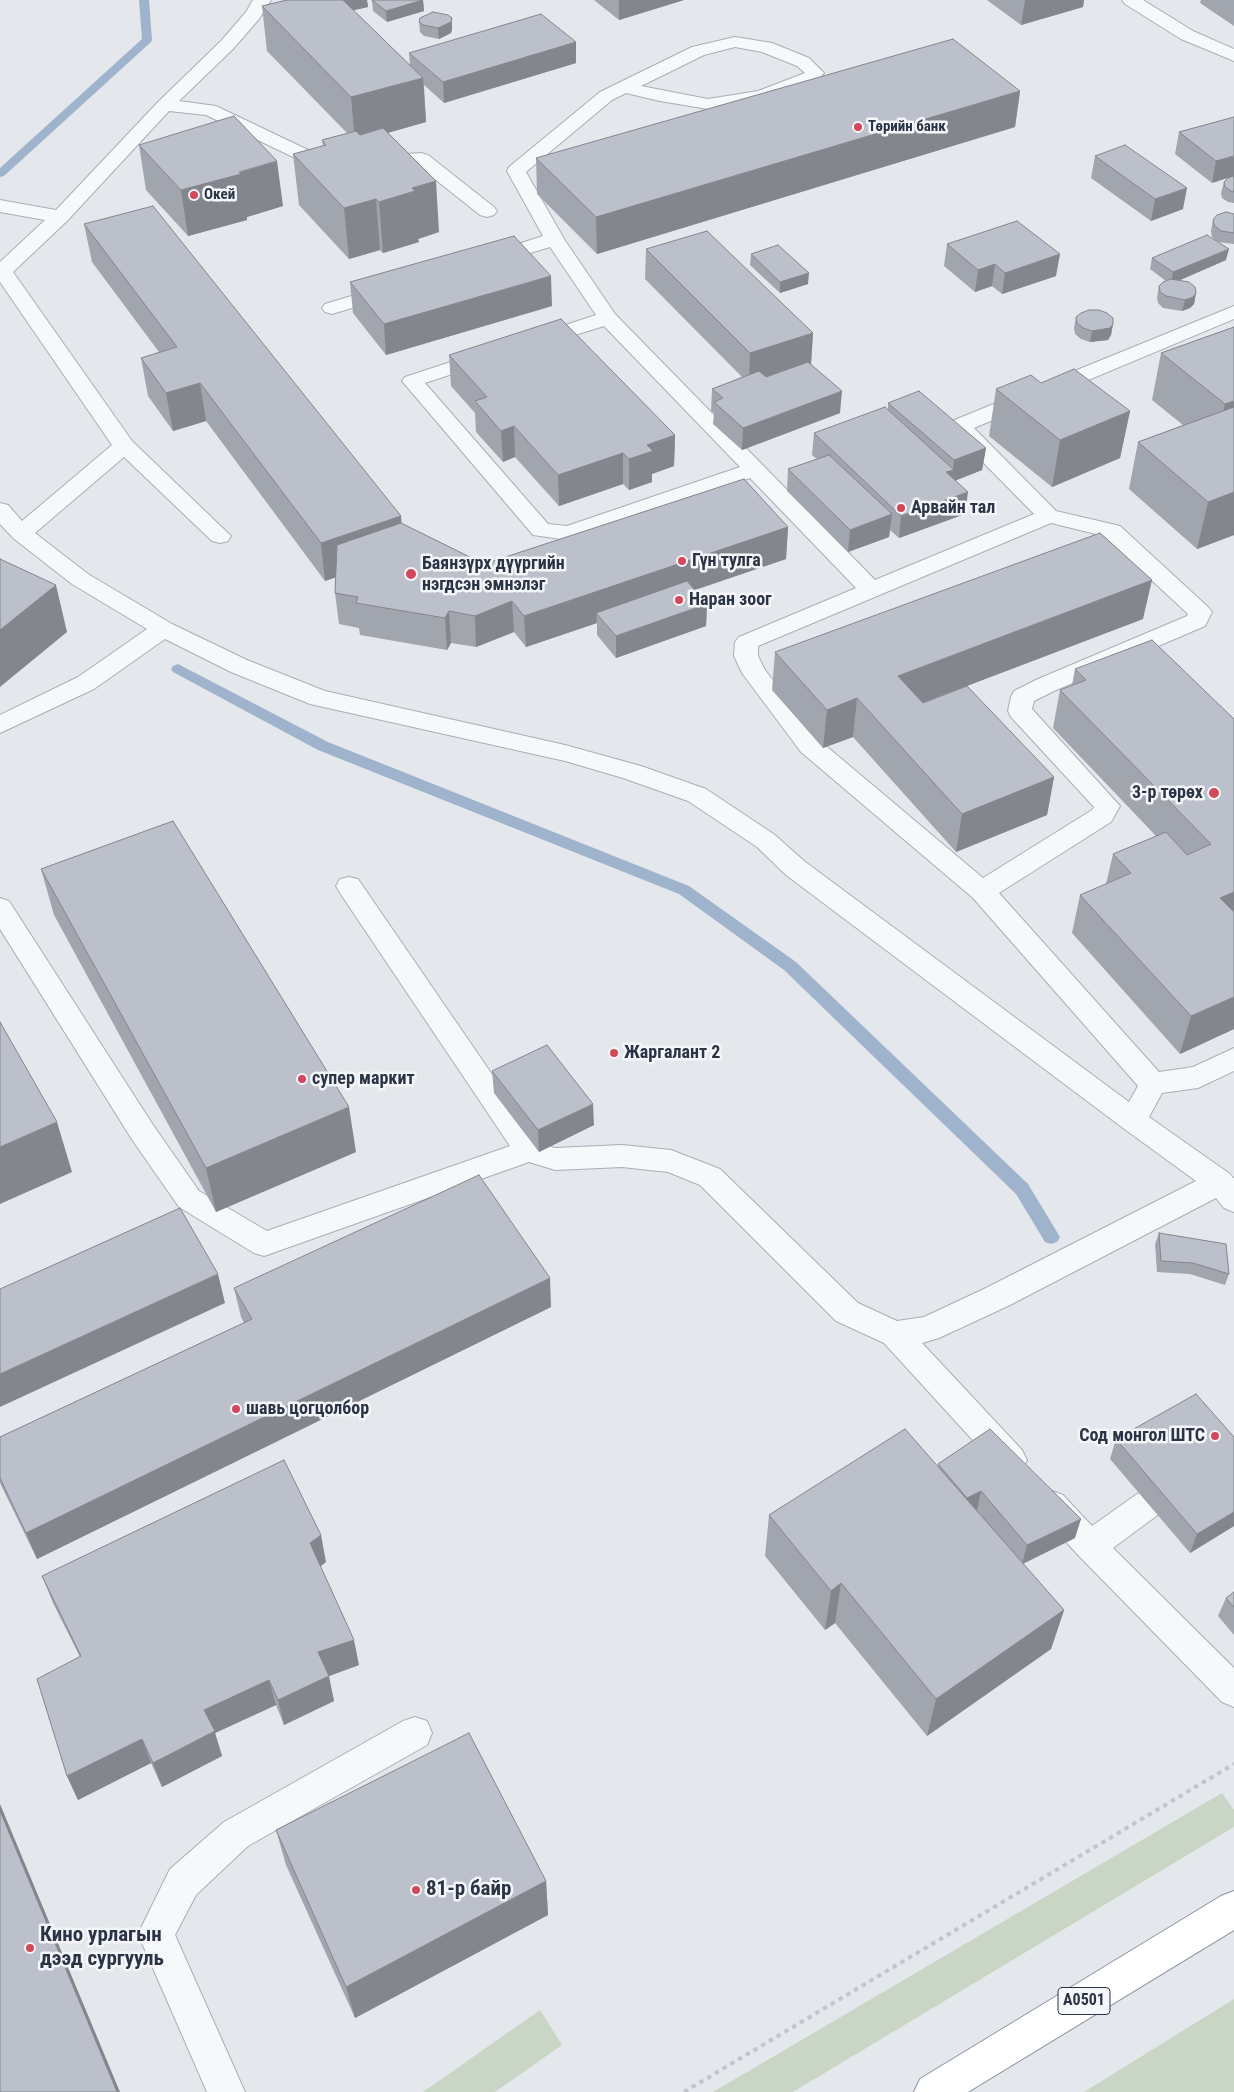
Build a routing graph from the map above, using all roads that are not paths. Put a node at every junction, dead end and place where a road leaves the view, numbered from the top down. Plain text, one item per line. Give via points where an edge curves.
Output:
1 (262, 0) edge
2 (1131, 0) edge
3 (1234, 56) edge
4 (624, 87) junction
5 (165, 105) junction
6 (0, 206) edge
7 (487, 212) dead end
8 (60, 217) junction
9 (554, 239) junction
10 (471, 265) edge
11 (1, 272) edge
12 (406, 285) edge
13 (332, 308) dead end
14 (1234, 312) edge
15 (608, 318) junction
16 (124, 446) junction
17 (755, 470) junction
18 (0, 510) edge
19 (1049, 516) junction
20 (21, 533) junction
21 (220, 536) dead end
22 (870, 589) junction
23 (164, 629) junction
24 (0, 725) edge
25 (349, 886) dead end
26 (982, 891) junction
27 (0, 908) edge
28 (1234, 1060) edge
29 (1153, 1084) junction
30 (1133, 1120) junction
31 (529, 1151) junction
32 (1227, 1191) edge
33 (895, 1334) junction
34 (1148, 1504) edge
35 (1090, 1546) junction
36 (1234, 1691) edge
37 (414, 1733) dead end
38 (1234, 1909) edge
39 (226, 2092) edge
40 (933, 2092) edge

1 - 5 street via 241,30
2 - 3 street via 1187,35
4 - 4 street via 698,51 735,42 766,47 803,62 815,73 810,78 762,96 708,104
4 - 9 street via 606,96 516,170
5 - 7 street via 210,110 327,166 421,159
5 - 8 street
6 - 8 street
8 - 11 street
9 - 10 street
9 - 15 street
11 - 16 street
12 - 13 street
14 - 19 street via 960,426
15 - 17 street
15 - 17 street via 412,381 541,530 568,533
16 - 20 street
16 - 21 street
17 - 22 street
18 - 20 street
19 - 22 street
19 - 26 street via 1112,531 1200,612 1197,621 1023,697 1020,711 1107,806 1102,816
20 - 23 street via 80,579
22 - 26 street via 748,642 746,656 754,672 810,746
23 - 24 street via 86,683
23 - 30 street via 239,666 319,698 565,753 697,795 766,841 795,868
25 - 31 street
26 - 29 street
27 - 31 street via 143,1133 189,1199 264,1244
28 - 29 street via 1198,1077
29 - 30 street
30 - 32 street
31 - 33 street via 555,1159 622,1156 671,1161 710,1178 847,1312
32 - 33 street via 928,1329
33 - 35 street
34 - 35 street
35 - 36 street
37 - 39 street via 236,1834 183,1882 156,1934
38 - 40 highway, A0501

